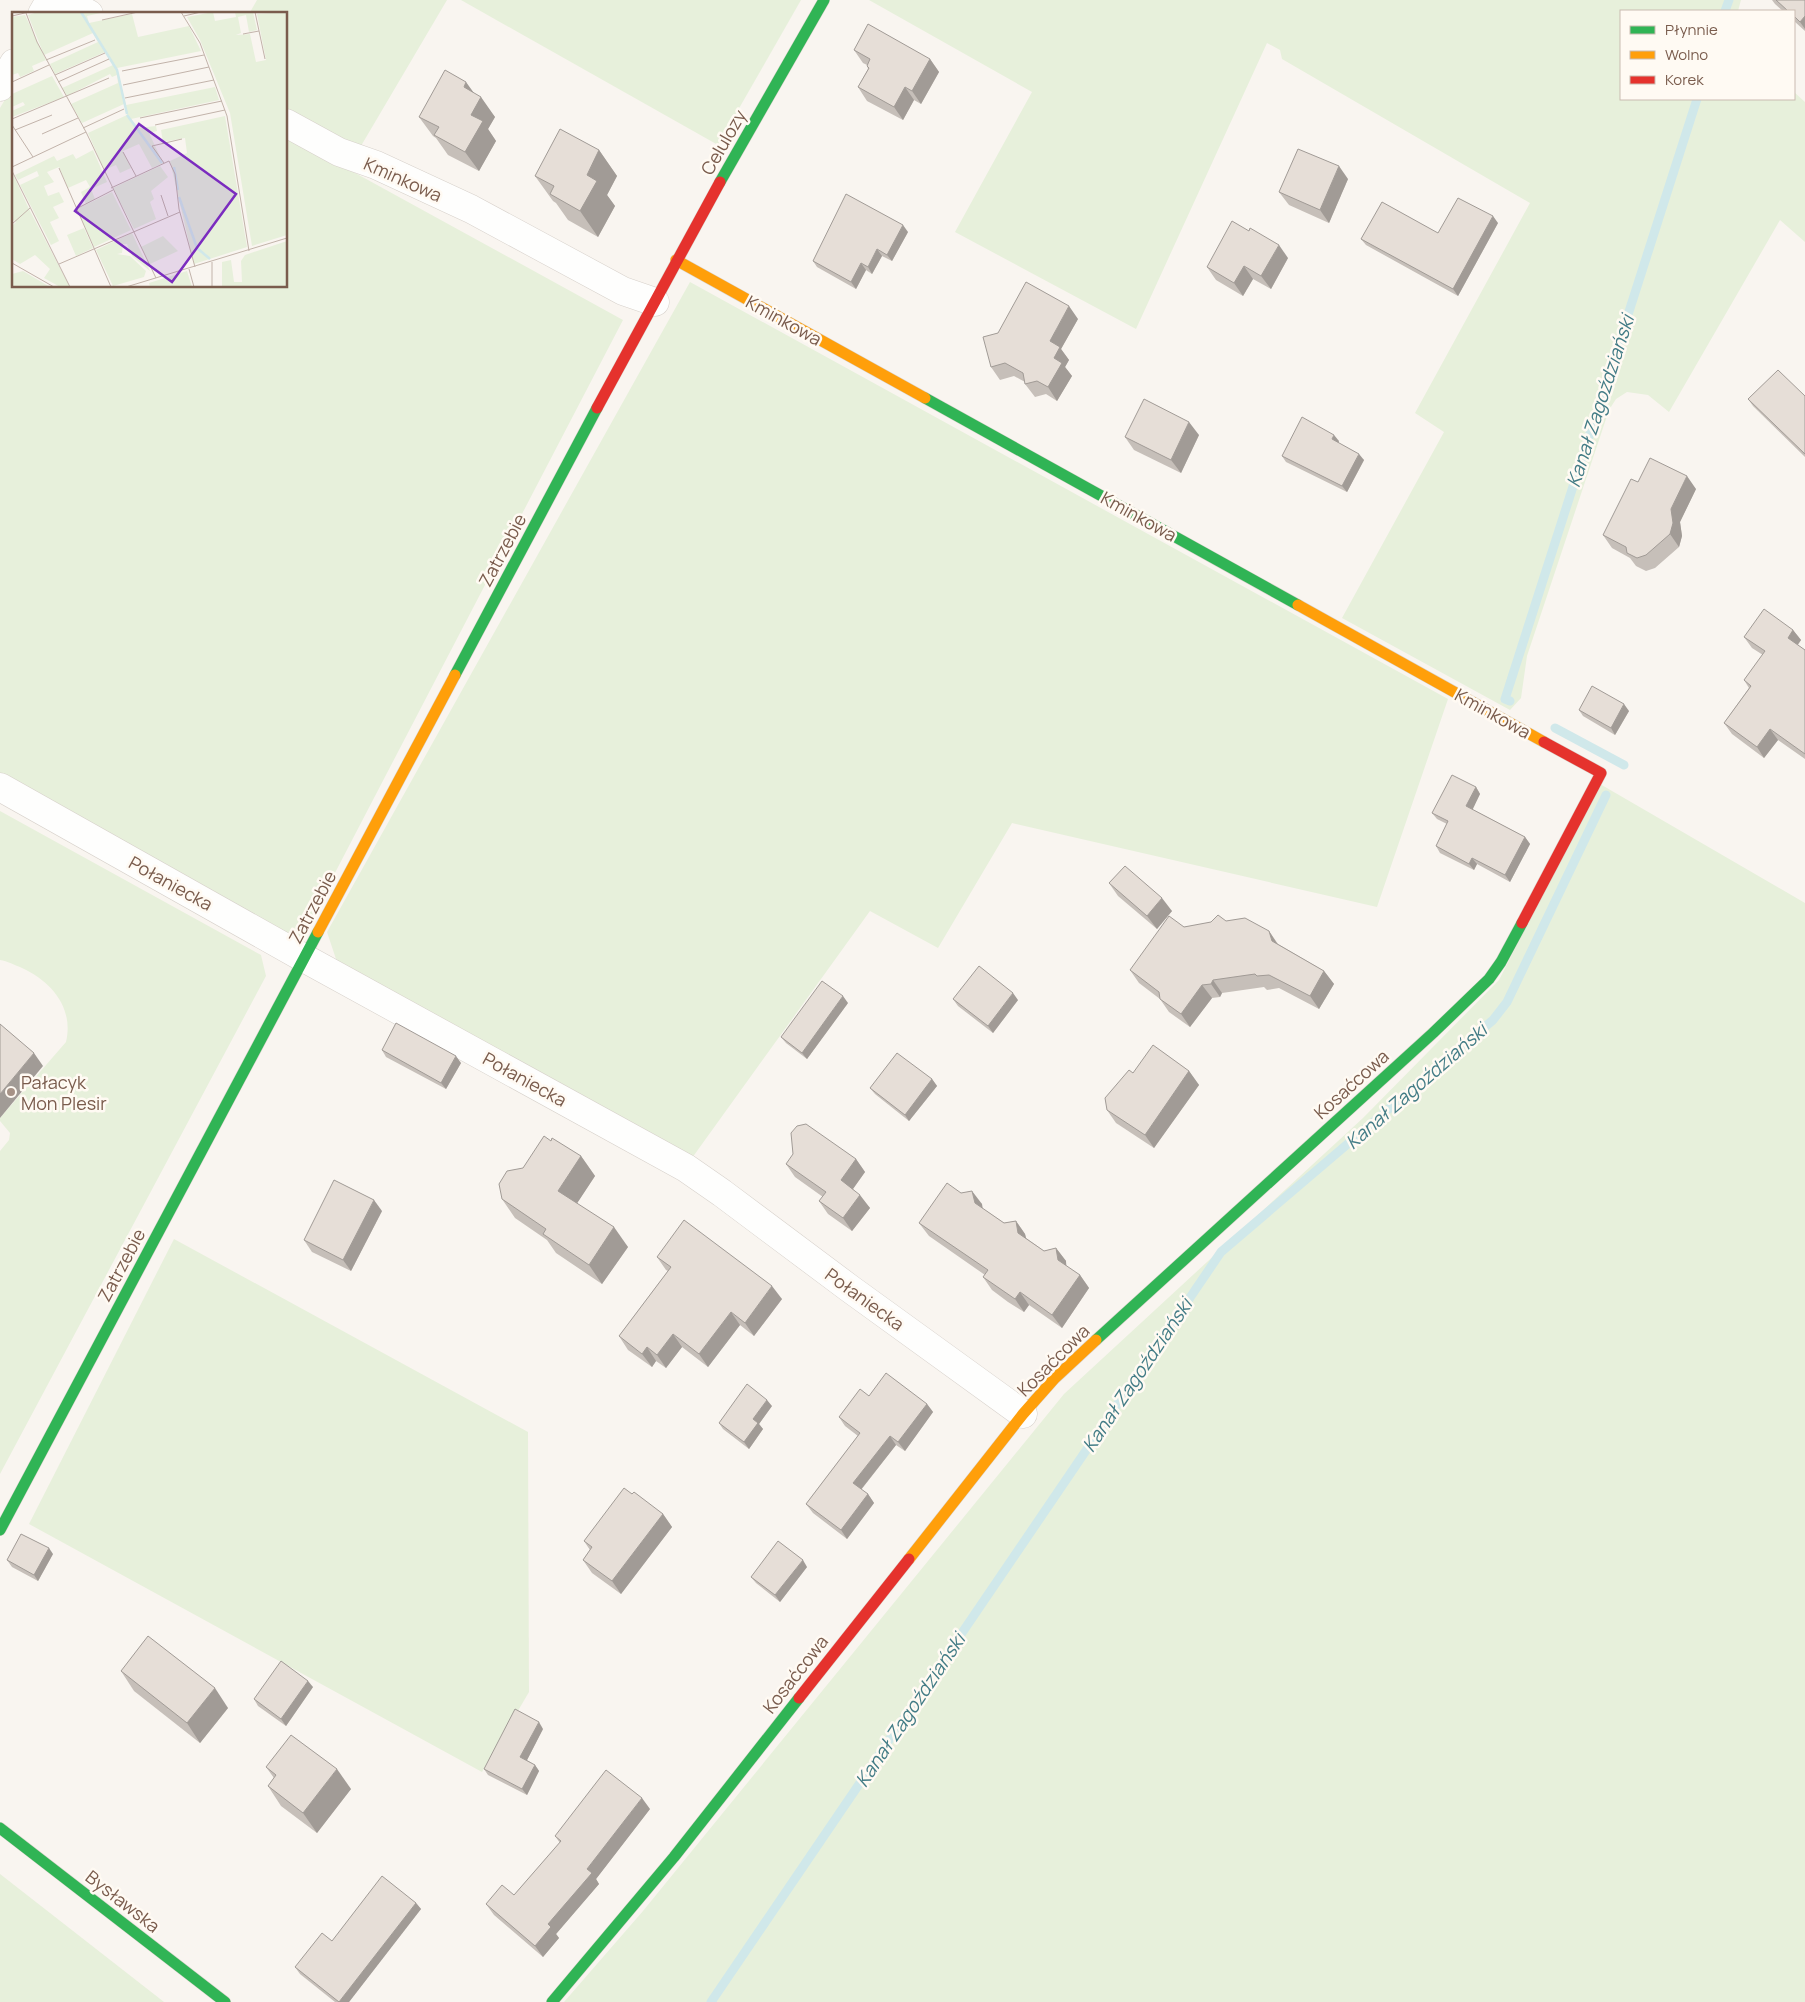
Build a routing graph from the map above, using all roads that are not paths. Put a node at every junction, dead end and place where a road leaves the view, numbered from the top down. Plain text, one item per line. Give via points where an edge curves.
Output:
1 (50, 0) edge
2 (64, 0) edge
3 (824, 0) edge
4 (43, 12) edge
5 (85, 12) edge
6 (12, 66) edge
7 (0, 87) edge
8 (288, 124) edge
9 (676, 260) junction
10 (655, 302) junction
11 (1601, 773) joint
12 (0, 787) edge
13 (304, 958) junction
14 (1023, 1414) junction
15 (0, 1530) edge
16 (0, 1828) edge
17 (225, 2002) edge
18 (552, 2002) edge

1 - 4 street
2 - 5 street
3 - 9 street, Celulozy
6 - 7 street
8 - 10 street, Kminkowa via 339,152 471,209 624,291
9 - 10 street, Celulozy
9 - 11 street, Kminkowa
10 - 13 street, Zatrzebie
11 - 14 street, Kosaćcowa via 1502,962 1488,979 1419,1046 1054,1379
12 - 13 street, Połaniecka
13 - 14 street, Połaniecka via 686,1168
13 - 15 street, Zatrzebie
14 - 18 street, Kosaćcowa via 674,1856
16 - 17 street, Bysławska

